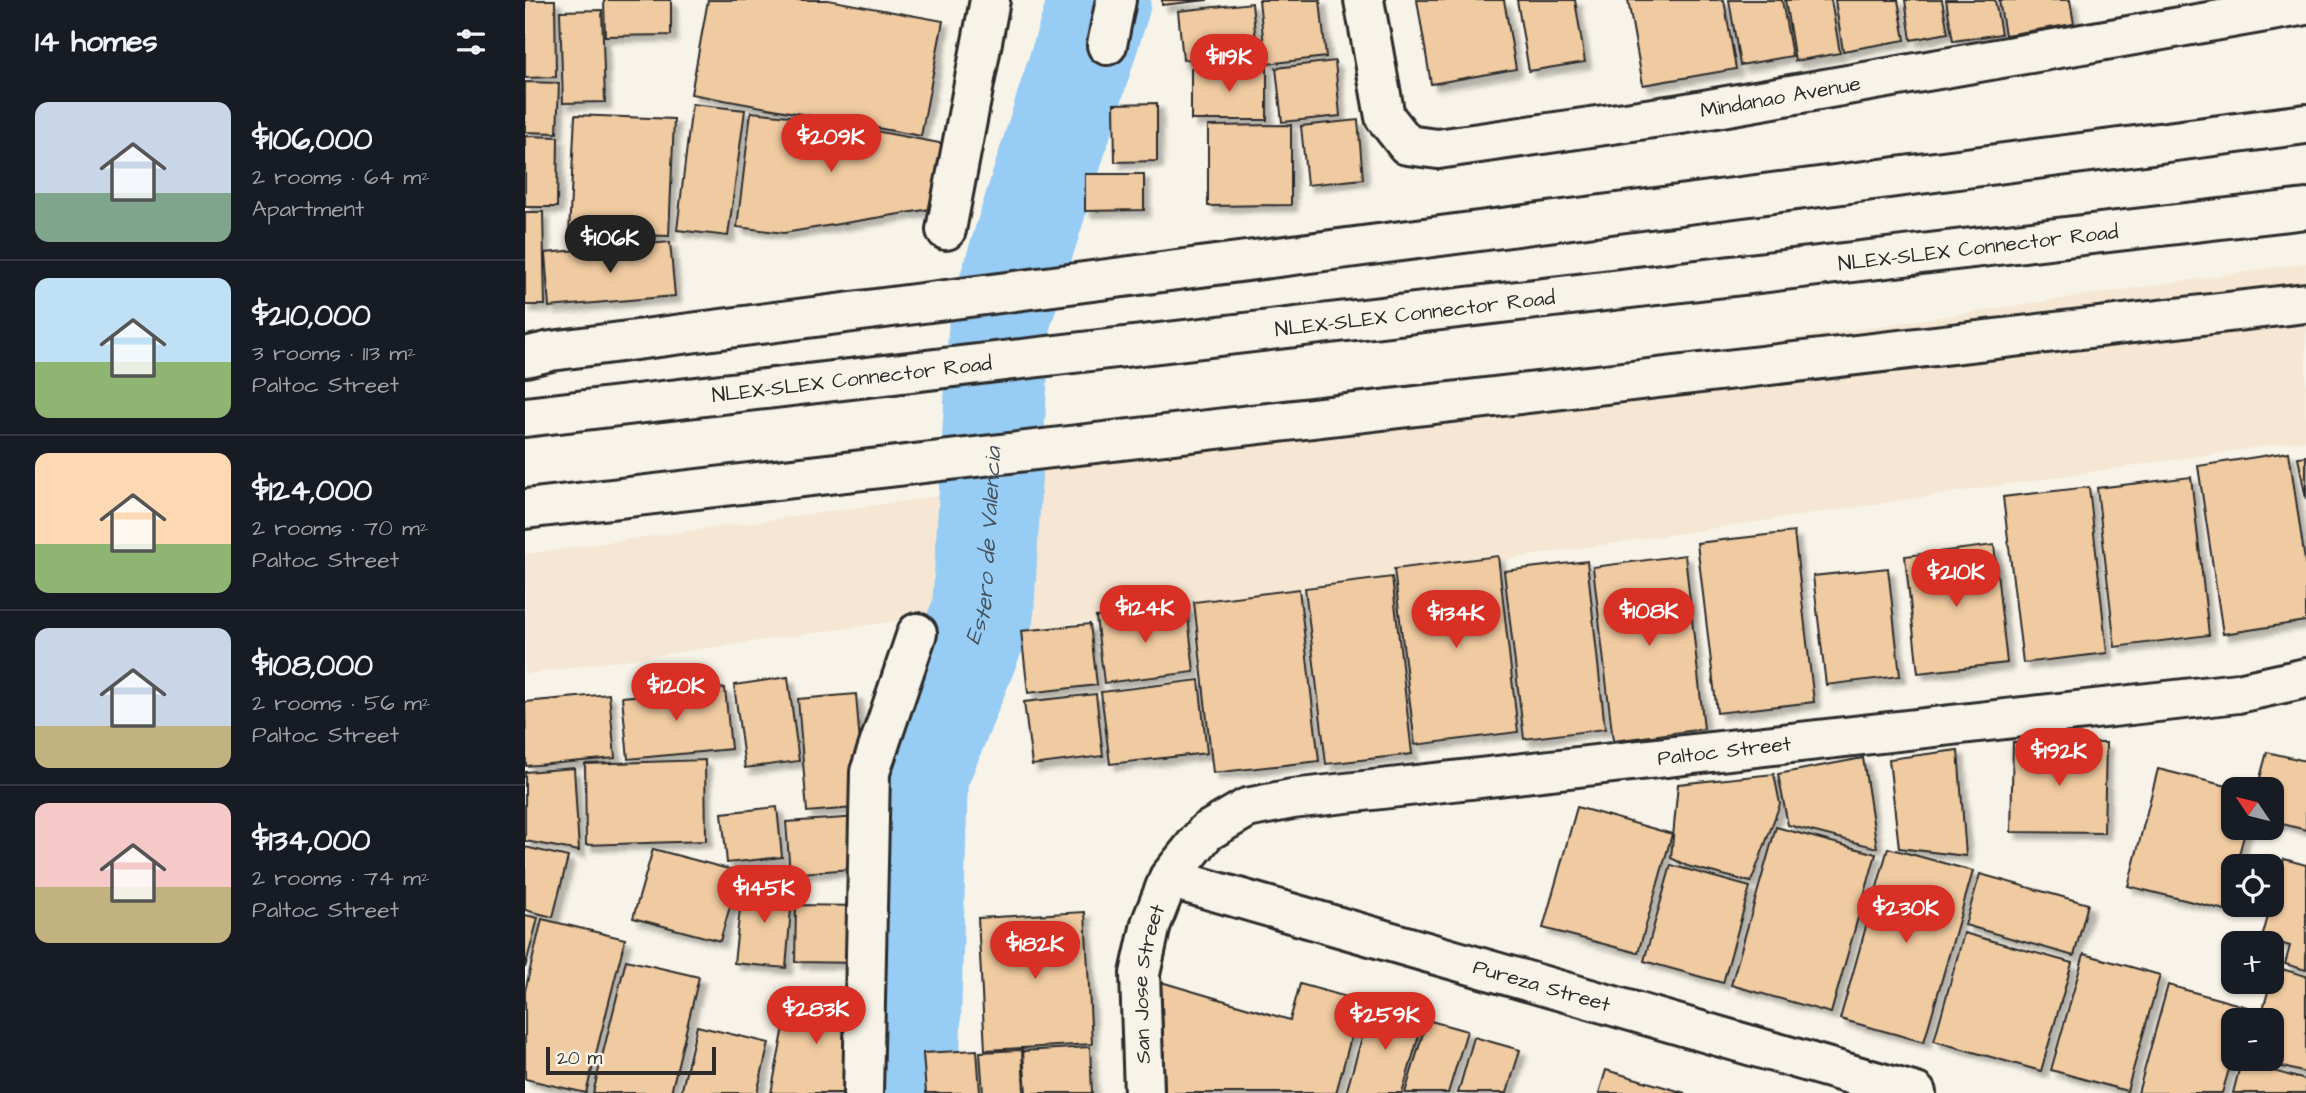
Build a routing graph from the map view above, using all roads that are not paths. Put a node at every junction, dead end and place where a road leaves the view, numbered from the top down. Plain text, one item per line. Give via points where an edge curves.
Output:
1 (990, 0) edge
2 (1116, 0) edge
3 (1364, 0) edge
4 (2306, 5) edge
5 (1107, 45) dead end
6 (2306, 124) edge
7 (2306, 209) edge
8 (946, 230) dead end
9 (2306, 303) edge
10 (525, 357) edge
11 (525, 417) edge
12 (525, 509) edge
13 (917, 633) dead end
14 (2306, 678) edge
15 (1169, 878) junction
16 (863, 1093) edge
17 (1144, 1093) edge
18 (1916, 1093) edge

1 - 8 main road
2 - 5 main road
3 - 4 main road, Mindanao Avenue via 1385,117 1407,145 1438,149 1681,114
6 - 10 main road
7 - 11 main road, NLEX-SLEX Connector Road
9 - 12 main road
13 - 16 main road via 870,772
14 - 15 main road, Paltoc Street via 2238,693 1292,799 1247,808 1206,832
15 - 17 main road, San Jose Street via 1151,925 1140,974
15 - 18 main road, Pureza Street

